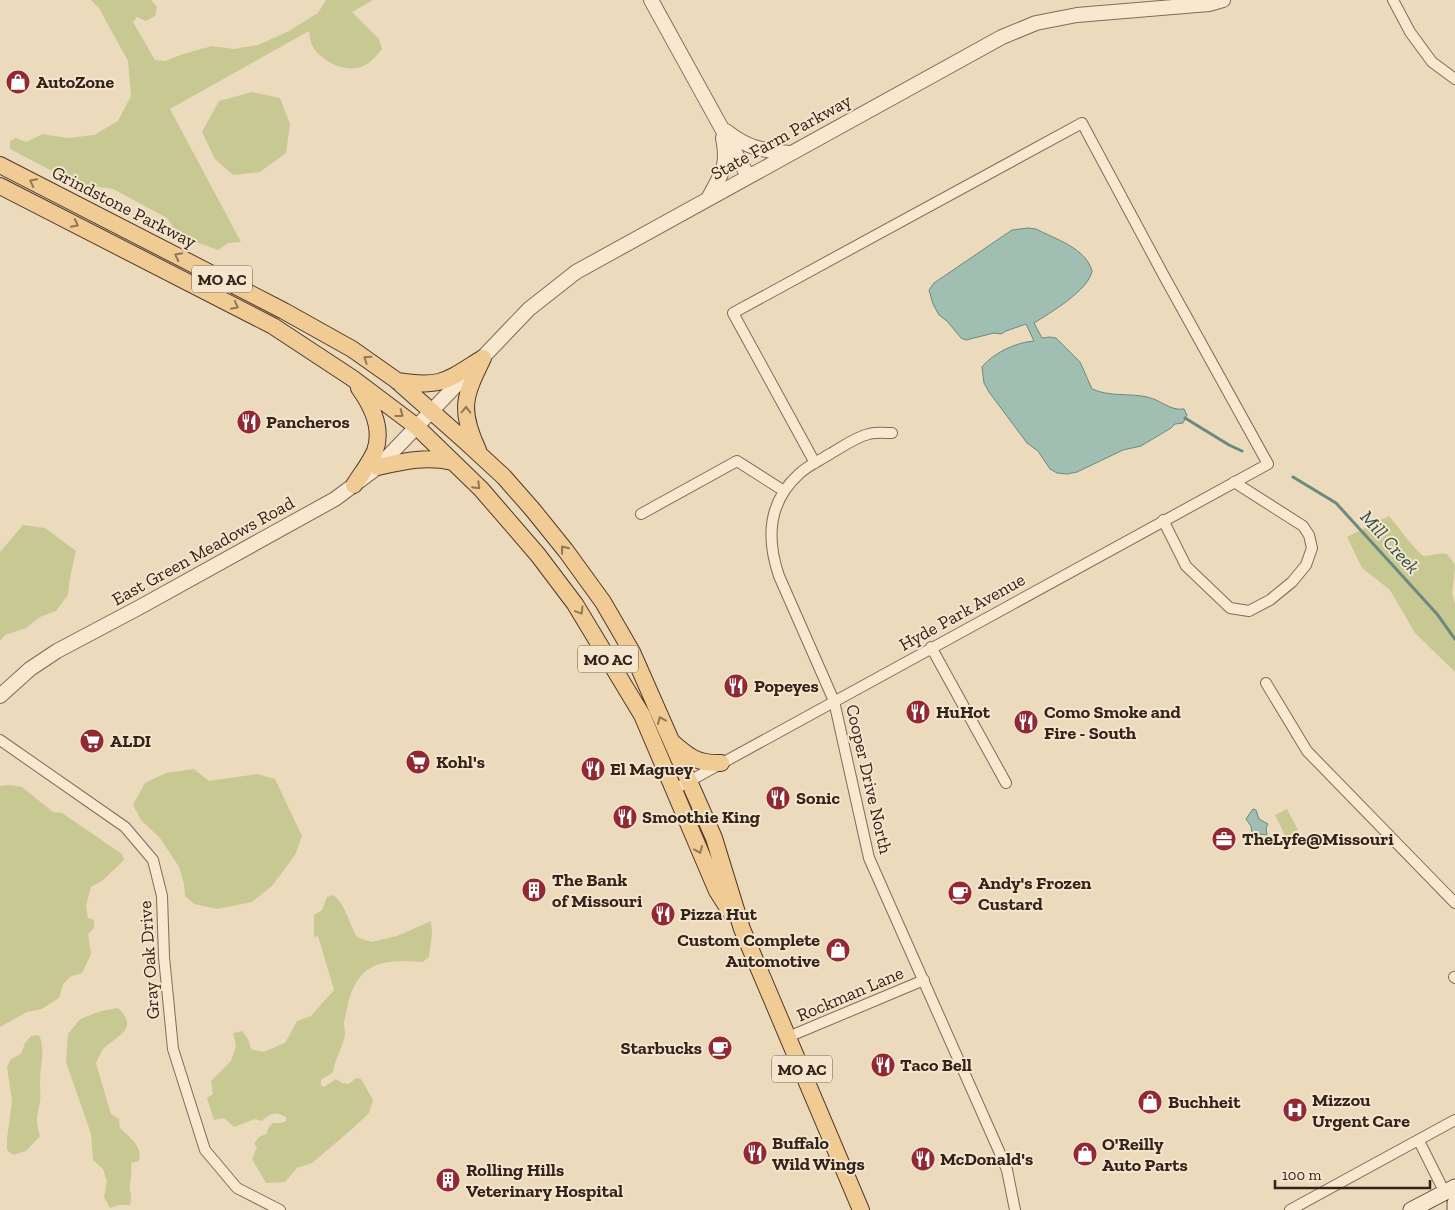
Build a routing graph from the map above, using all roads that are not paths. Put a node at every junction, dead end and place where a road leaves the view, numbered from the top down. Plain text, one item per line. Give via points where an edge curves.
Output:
1 (651, 0) edge
2 (1223, 0) edge
3 (1393, 0) edge
4 (1455, 79) edge
5 (721, 127) junction
6 (790, 153) junction
7 (0, 166) edge
8 (748, 176) junction
9 (0, 186) edge
10 (708, 198) junction
11 (482, 358) junction
12 (352, 378) junction
13 (396, 380) junction
14 (432, 412) junction
15 (417, 427) junction
16 (892, 433) dead end
17 (481, 456) junction
18 (453, 462) junction
19 (815, 463) junction
20 (378, 467) junction
21 (1234, 482) junction
22 (354, 485) junction
23 (784, 491) junction
24 (641, 514) dead end
25 (1163, 520) junction
26 (931, 647) junction
27 (1266, 683) dead end
28 (0, 696) edge
29 (834, 701) junction
30 (0, 740) edge
31 (671, 741) junction
32 (721, 763) junction
33 (688, 780) junction
34 (1006, 783) dead end
35 (673, 790) junction
36 (1455, 903) edge
37 (742, 929) junction
38 (924, 980) junction
39 (788, 1037) junction
40 (1455, 1120) edge
41 (1419, 1141) junction
42 (1452, 1194) edge
43 (280, 1210) edge
44 (861, 1210) edge
45 (1015, 1210) edge
46 (1290, 1210) edge
47 (1412, 1210) edge
48 (1433, 1210) edge
49 (1455, 1210) edge

1 - 5 street
2 - 6 street, State Farm Parkway via 1209,4 1077,14 1036,23 1002,37
3 - 4 street via 1410,32 1432,62
5 - 6 street via 741,143 754,148
5 - 8 street
5 - 10 street via 726,155 722,174
6 - 8 street, State Farm Parkway
13 -> 7 main road, Grindstone Parkway / MO AC via 352,349 284,311
8 - 10 street, State Farm Parkway
9 -> 12 main road, MO AC via 273,326
10 - 11 street, State Farm Parkway via 576,272 529,309
11 - 13 main road via 445,381 432,384
11 - 14 street, State Farm Parkway
17 -> 11 main road via 466,419 466,404 470,384
12 -> 15 main road, MO AC
12 - 22 main road via 375,416 377,433 375,450
13 - 14 main road, Grindstone Parkway / MO AC
14 - 15 street, State Farm Parkway
14 - 17 main road, MO AC
15 - 18 main road, MO AC
15 - 20 street, East Green Meadows Road
16 - 19 street, Cooper Drive North via 870,434 854,440
31 -> 17 main road, MO AC via 632,652 603,602 533,510
18 - 20 main road via 422,458
18 -> 35 main road, MO AC via 538,555 575,604 642,715
19 - 21 street, Hyde Park Avenue via 733,314 1082,123 1268,464
19 - 23 street, Cooper Drive North via 800,473
20 - 22 street, East Green Meadows Road
21 - 25 street, Hyde Park Avenue
21 - 25 street via 1303,526 1310,535 1312,548 1306,565 1270,600 1249,611 1230,608 1186,566
22 - 28 street, East Green Meadows Road via 336,498 57,652 30,669
23 - 24 street via 736,461
23 - 29 street, Cooper Drive North via 775,509 771,528 774,562
25 - 26 street, Hyde Park Avenue
26 - 29 street, Hyde Park Avenue
26 - 34 street
27 - 36 street via 1307,751
29 - 32 street, Hyde Park Avenue
29 - 38 street, Cooper Drive North via 869,858
30 - 43 street, Gray Oak Drive via 124,827 153,860 162,896 173,1049 205,1150 237,1188
31 - 32 main road via 693,758
31 - 33 main road, MO AC
32 - 33 street, Hyde Park Avenue
33 - 35 street, Hyde Park Avenue
33 - 37 main road, MO AC via 714,838
35 -> 37 main road, MO AC via 716,891
37 - 39 main road, MO AC
38 - 39 street, Rockman Lane
38 - 45 street, Cooper Drive North via 1006,1170
39 - 44 main road, MO AC
40 - 41 street
41 - 42 street
41 - 46 street
42 - 47 main road
42 - 48 main road
42 - 49 main road

